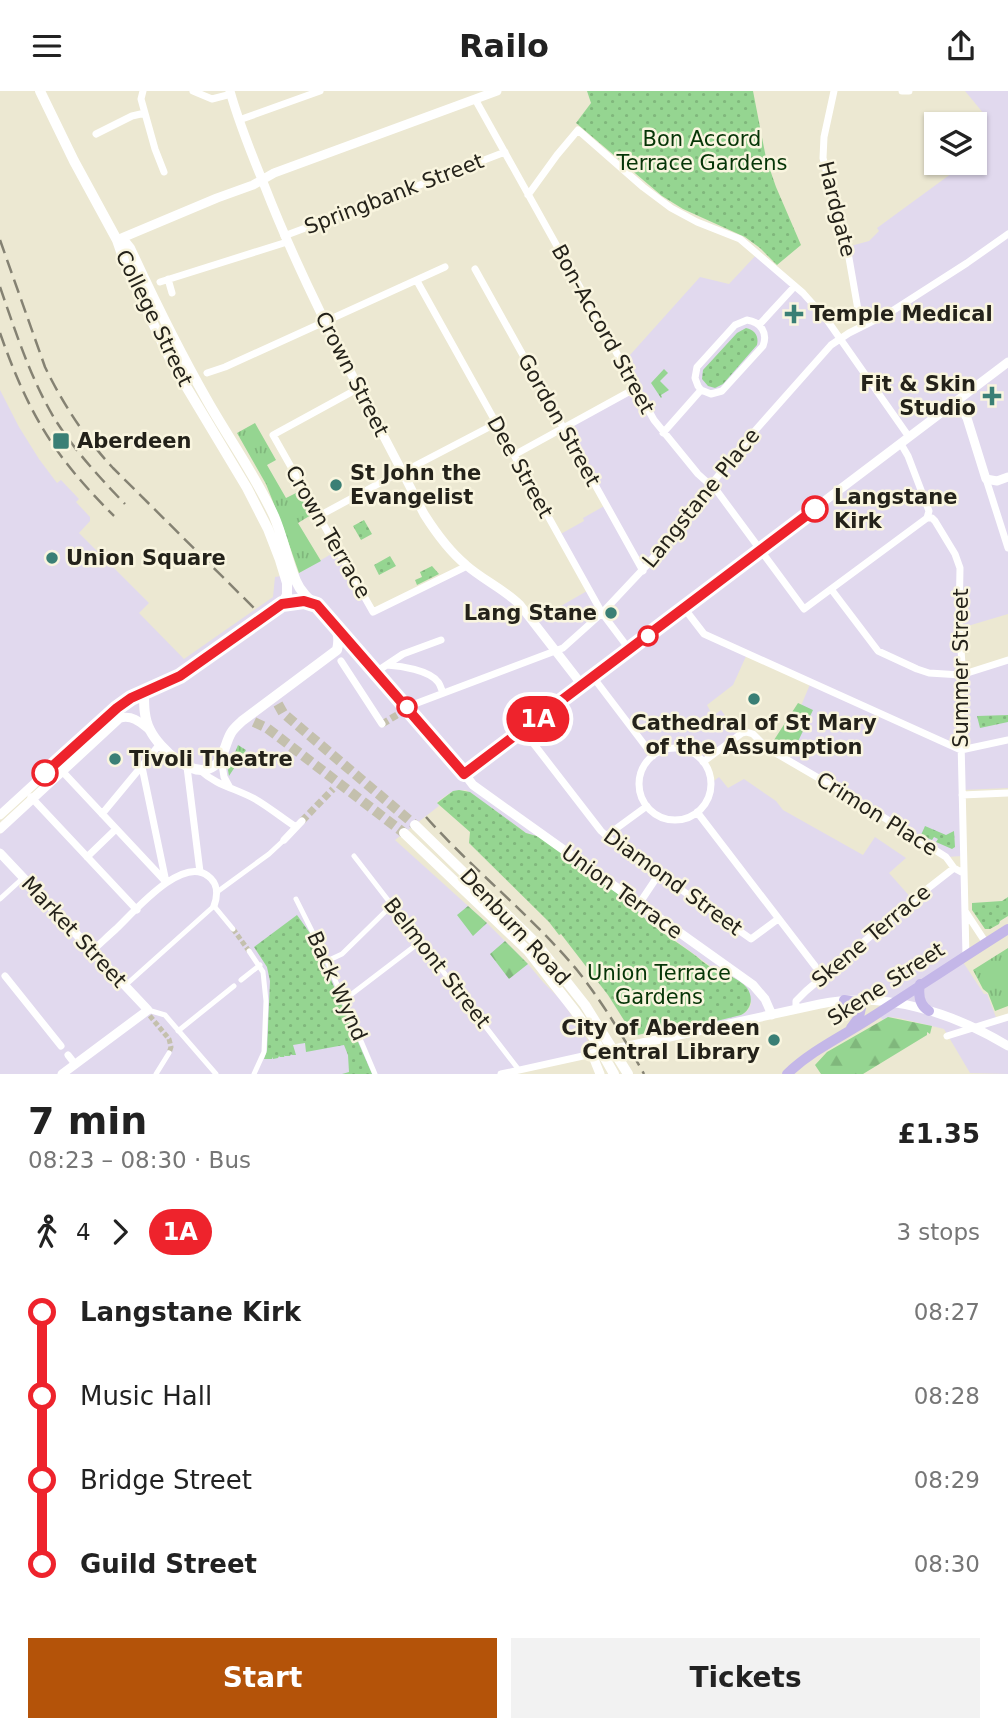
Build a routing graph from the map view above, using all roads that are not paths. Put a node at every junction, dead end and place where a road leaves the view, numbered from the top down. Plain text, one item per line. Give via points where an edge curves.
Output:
1 (40, 91) edge
2 (143, 91) edge
3 (193, 91) edge
4 (320, 91) edge
5 (497, 91) edge
6 (834, 91) edge
7 (902, 91) edge
8 (909, 91) edge
9 (231, 93) edge
10 (472, 95) edge
11 (145, 113) junction
12 (239, 120) junction
13 (96, 134) dead end
14 (505, 152) junction
15 (164, 172) dead end
16 (262, 179) junction
17 (528, 195) junction
18 (1008, 234) edge
19 (285, 239) junction
20 (117, 240) junction
21 (445, 267) dead end
22 (475, 269) dead end
23 (416, 281) junction
24 (794, 286) junction
25 (172, 293) dead end
26 (325, 322) junction
27 (759, 325) junction
28 (861, 327) junction
29 (840, 339) junction
30 (1008, 362) edge
31 (207, 373) dead end
32 (359, 388) junction
33 (635, 388) junction
34 (701, 390) junction
35 (957, 401) junction
36 (495, 424) junction
37 (564, 428) junction
38 (663, 433) junction
39 (909, 437) junction
40 (901, 444) junction
41 (514, 456) junction
42 (402, 472) junction
43 (1008, 477) edge
44 (986, 479) junction
45 (997, 481) junction
46 (710, 485) junction
47 (990, 490) junction
48 (319, 516) junction
49 (928, 518) junction
50 (1008, 548) edge
51 (761, 550) junction
52 (467, 566) junction
53 (643, 571) junction
54 (831, 589) junction
55 (312, 602) junction
56 (282, 604) junction
57 (684, 608) junction
58 (602, 613) junction
59 (335, 625) junction
60 (441, 640) dead end
61 (629, 649) junction
62 (337, 650) junction
63 (556, 651) junction
64 (365, 659) junction
65 (1008, 660) edge
66 (341, 661) dead end
67 (386, 665) junction
68 (376, 672) junction
69 (961, 675) junction
70 (593, 677) junction
71 (582, 685) junction
72 (144, 693) junction
73 (443, 693) junction
74 (409, 707) junction
75 (242, 721) junction
76 (254, 722) tunnel mouth
77 (382, 724) dead end
78 (150, 730) junction
79 (523, 730) junction
80 (1008, 740) edge
81 (160, 744) junction
82 (961, 750) junction
83 (653, 755) junction
84 (221, 758) junction
85 (704, 762) junction
86 (142, 767) junction
87 (187, 767) junction
88 (62, 771) junction
89 (201, 771) junction
90 (464, 774) junction
91 (229, 787) junction
92 (26, 791) junction
93 (1008, 793) edge
94 (962, 795) junction
95 (33, 799) junction
96 (647, 806) junction
97 (697, 812) junction
98 (102, 814) junction
99 (0, 815) edge
100 (415, 825) tunnel mouth
101 (0, 829) edge
102 (117, 829) junction
103 (404, 833) tunnel mouth
104 (606, 836) junction
105 (284, 840) joint
106 (0, 853) edge
107 (354, 856) dead end
108 (963, 856) junction
109 (87, 857) junction
110 (946, 857) junction
111 (954, 868) junction
112 (201, 872) junction
113 (963, 873) junction
114 (659, 874) junction
115 (23, 878) junction
116 (166, 882) junction
117 (217, 892) junction
118 (0, 899) edge
119 (296, 899) dead end
120 (639, 904) junction
121 (392, 905) junction
122 (214, 906) junction
123 (137, 910) junction
124 (964, 911) junction
125 (778, 919) junction
126 (233, 929) tunnel mouth
127 (1008, 929) edge
128 (420, 942) junction
129 (986, 943) junction
130 (92, 951) junction
131 (249, 951) tunnel mouth
132 (965, 956) junction
133 (327, 961) junction
134 (260, 965) junction
135 (815, 967) dead end
136 (5, 976) dead end
137 (241, 980) dead end
138 (128, 983) dead end
139 (920, 984) junction
140 (234, 986) dead end
141 (344, 1000) junction
142 (844, 1000) junction
143 (894, 1002) junction
144 (471, 1008) junction
145 (796, 1009) junction
146 (148, 1010) junction
147 (929, 1011) junction
148 (465, 1013) dead end
149 (772, 1015) junction
150 (1008, 1017) edge
151 (178, 1031) junction
152 (844, 1034) junction
153 (947, 1036) dead end
154 (61, 1046) dead end
155 (1008, 1046) edge
156 (169, 1053) dead end
157 (594, 1054) junction
158 (68, 1055) dead end
159 (75, 1064) junction
160 (513, 1072) edge
161 (62, 1074) edge
162 (156, 1074) edge
163 (216, 1074) edge
164 (254, 1074) edge
165 (375, 1074) edge
166 (502, 1074) edge
167 (600, 1074) edge
168 (614, 1074) edge
169 (628, 1074) edge
170 (787, 1074) edge

1 - 20 main road
2 - 11 street
3 - 9 street via 212,99
4 - 12 street
5 - 10 street
6 - 28 street, Hardgate via 823,158
7 - 8 street
9 - 12 street, Crown Street
10 - 14 street, Bon-Accord Street
10 - 16 street
11 - 13 street
11 - 15 street
12 - 16 street, Crown Street
14 - 17 street, Bon-Accord Street
14 - 19 street, Springbank Street
16 - 19 street, Crown Street
16 - 20 street
17 - 24 street via 578,130 671,208 740,239
17 - 33 street, Bon-Accord Street
18 - 28 street, Langstane Place
19 - 25 street, Springbank Street via 164,281
19 - 26 street, Crown Street
20 - 55 main road, College Street via 130,248 183,358 257,483 278,527 295,580
20 - 56 main road, College Street via 172,363 268,529 286,583
21 - 23 street
22 - 37 street, Gordon Street
23 - 26 street
23 - 36 street, Dee Street
24 - 27 street
24 - 29 street via 818,308
26 - 31 street
26 - 32 street, Crown Street
27 - 34 street via 765,338 761,350 722,391 710,394
27 - 34 street via 751,320 739,322 697,367 695,378
28 - 29 street, Langstane Place
29 - 39 street
29 - 46 street, Langstane Place
30 - 35 street
32 - 42 street, Crown Street
32 - 48 street, Crown Terrace via 273,435
33 - 37 street
33 - 38 street, Bon-Accord Street
34 - 38 street
35 - 39 street
35 - 44 street via 967,417
36 - 41 street, Dee Street
36 - 42 street
37 - 41 street
37 - 53 street, Gordon Street
38 - 46 street, Bon-Accord Street
39 - 40 street
40 - 49 street, Summer Street
40 - 51 street
41 - 58 street, Dee Street
42 - 48 street
42 - 52 street, Crown Street via 435,532
43 - 45 street
44 - 45 street
44 - 47 street
45 - 47 street
46 - 51 street, Bon-Accord Street
46 - 53 street, Langstane Place
47 - 50 street
48 - 52 street, Crown Terrace via 373,612
49 - 54 street
49 - 69 street, Summer Street via 935,521 959,565
51 - 54 street, Bon-Accord Street via 804,609
51 - 57 street
52 - 63 street, Crown Street via 512,597
53 - 58 street, Langstane Place
54 - 69 street via 878,651 925,672
55 - 56 main road
55 - 59 main road
56 - 72 main road via 180,676
57 - 61 street
57 - 82 street via 705,634
58 - 61 street, Dee Street
58 - 63 street, Langstane Place
59 - 62 main road
59 - 64 street, Union Terrace
60 - 67 street
61 - 70 street
62 - 64 street via 352,650
62 - 75 main road via 278,699
63 - 71 street, Crown Street
63 - 73 street, Langstane Place
64 - 68 street, Union Terrace
65 - 69 street
66 - 77 street via 353,671
67 - 68 street
67 - 73 street via 432,677
68 - 74 street, Union Terrace
69 - 82 street, Summer Street
70 - 71 street
70 - 83 street
71 - 79 street
72 - 78 main road
72 - 92 street via 117,708
73 - 74 street, Langstane Place
74 - 90 street, Union Terrace
75 - 76 main road
75 - 84 main road via 230,735
78 - 81 main road
78 - 88 street via 139,720 120,718
79 - 90 street
79 - 104 street, Diamond Street
80 - 82 street
81 - 86 street
81 - 87 main road
82 - 94 street, Summer Street
83 - 85 street via 681,748
83 - 96 street via 640,778 640,793
84 - 89 main road via 214,767
84 - 91 street
85 - 97 street via 710,791
85 - 110 street, Crimon Place via 742,733 753,734 767,748
86 - 98 street
86 - 116 street
87 - 89 main road
87 - 112 street
88 - 95 street
88 - 98 street
89 - 91 street
90 - 120 street, Union Terrace
91 - 105 street via 299,824
92 - 95 street
92 - 99 street
93 - 94 street
94 - 108 street, Summer Street
95 - 101 street
95 - 109 street
96 - 97 street via 667,819
96 - 104 street
97 - 125 street
98 - 102 street
100 - 169 main road, Denburn Road via 537,943 585,1005
102 - 109 street
102 - 116 street
103 - 168 main road, Denburn Road via 528,951 575,1011
104 - 114 street, Diamond Street
105 - 117 street
106 - 115 street, Market Street
107 - 121 street, Belmont Street
108 - 110 street, Crimon Place
108 - 113 street, Summer Street
109 - 123 street
110 - 111 street, Crimon Place
111 - 113 street, Crimon Place
111 - 145 street, Skene Terrace via 810,987 796,1001
112 - 116 street via 181,873
112 - 117 street via 212,879
113 - 124 street, Summer Street
114 - 120 street
114 - 125 street, Diamond Street via 751,939
115 - 118 street
115 - 130 street, Market Street
116 - 123 street
117 - 122 street
119 - 133 street, Back Wynd
120 - 149 street, Union Terrace via 758,990
121 - 128 street, Belmont Street
121 - 133 street via 342,954
122 - 126 street
122 - 138 street
123 - 130 street
124 - 129 street
124 - 132 street, Summer Street
125 - 135 street
127 - 129 main road, Skene Street
128 - 141 street
128 - 144 street, Belmont Street
129 - 132 main road, Skene Street
130 - 146 street, Market Street
131 - 134 street
132 - 139 main road, Skene Street
133 - 141 street, Back Wynd
134 - 137 street
134 - 164 street via 266,1001 264,1052
136 - 154 street
139 - 143 main road, Skene Street
139 - 147 main road via 920,1002
140 - 151 street
141 - 165 street, Back Wynd
142 - 143 street
142 - 145 street
142 - 152 main road via 856,1002 861,1010
143 - 147 street
143 - 152 main road, Skene Street
144 - 148 street
144 - 160 street, Belmont Street
145 - 149 street
146 - 151 street via 165,1015
146 - 159 street
147 - 155 street
149 - 157 street
150 - 153 street
151 - 163 street
152 - 170 main road, Skene Street
156 - 162 street
157 - 160 street
157 - 167 street
158 - 159 street
159 - 161 street
160 - 166 street

